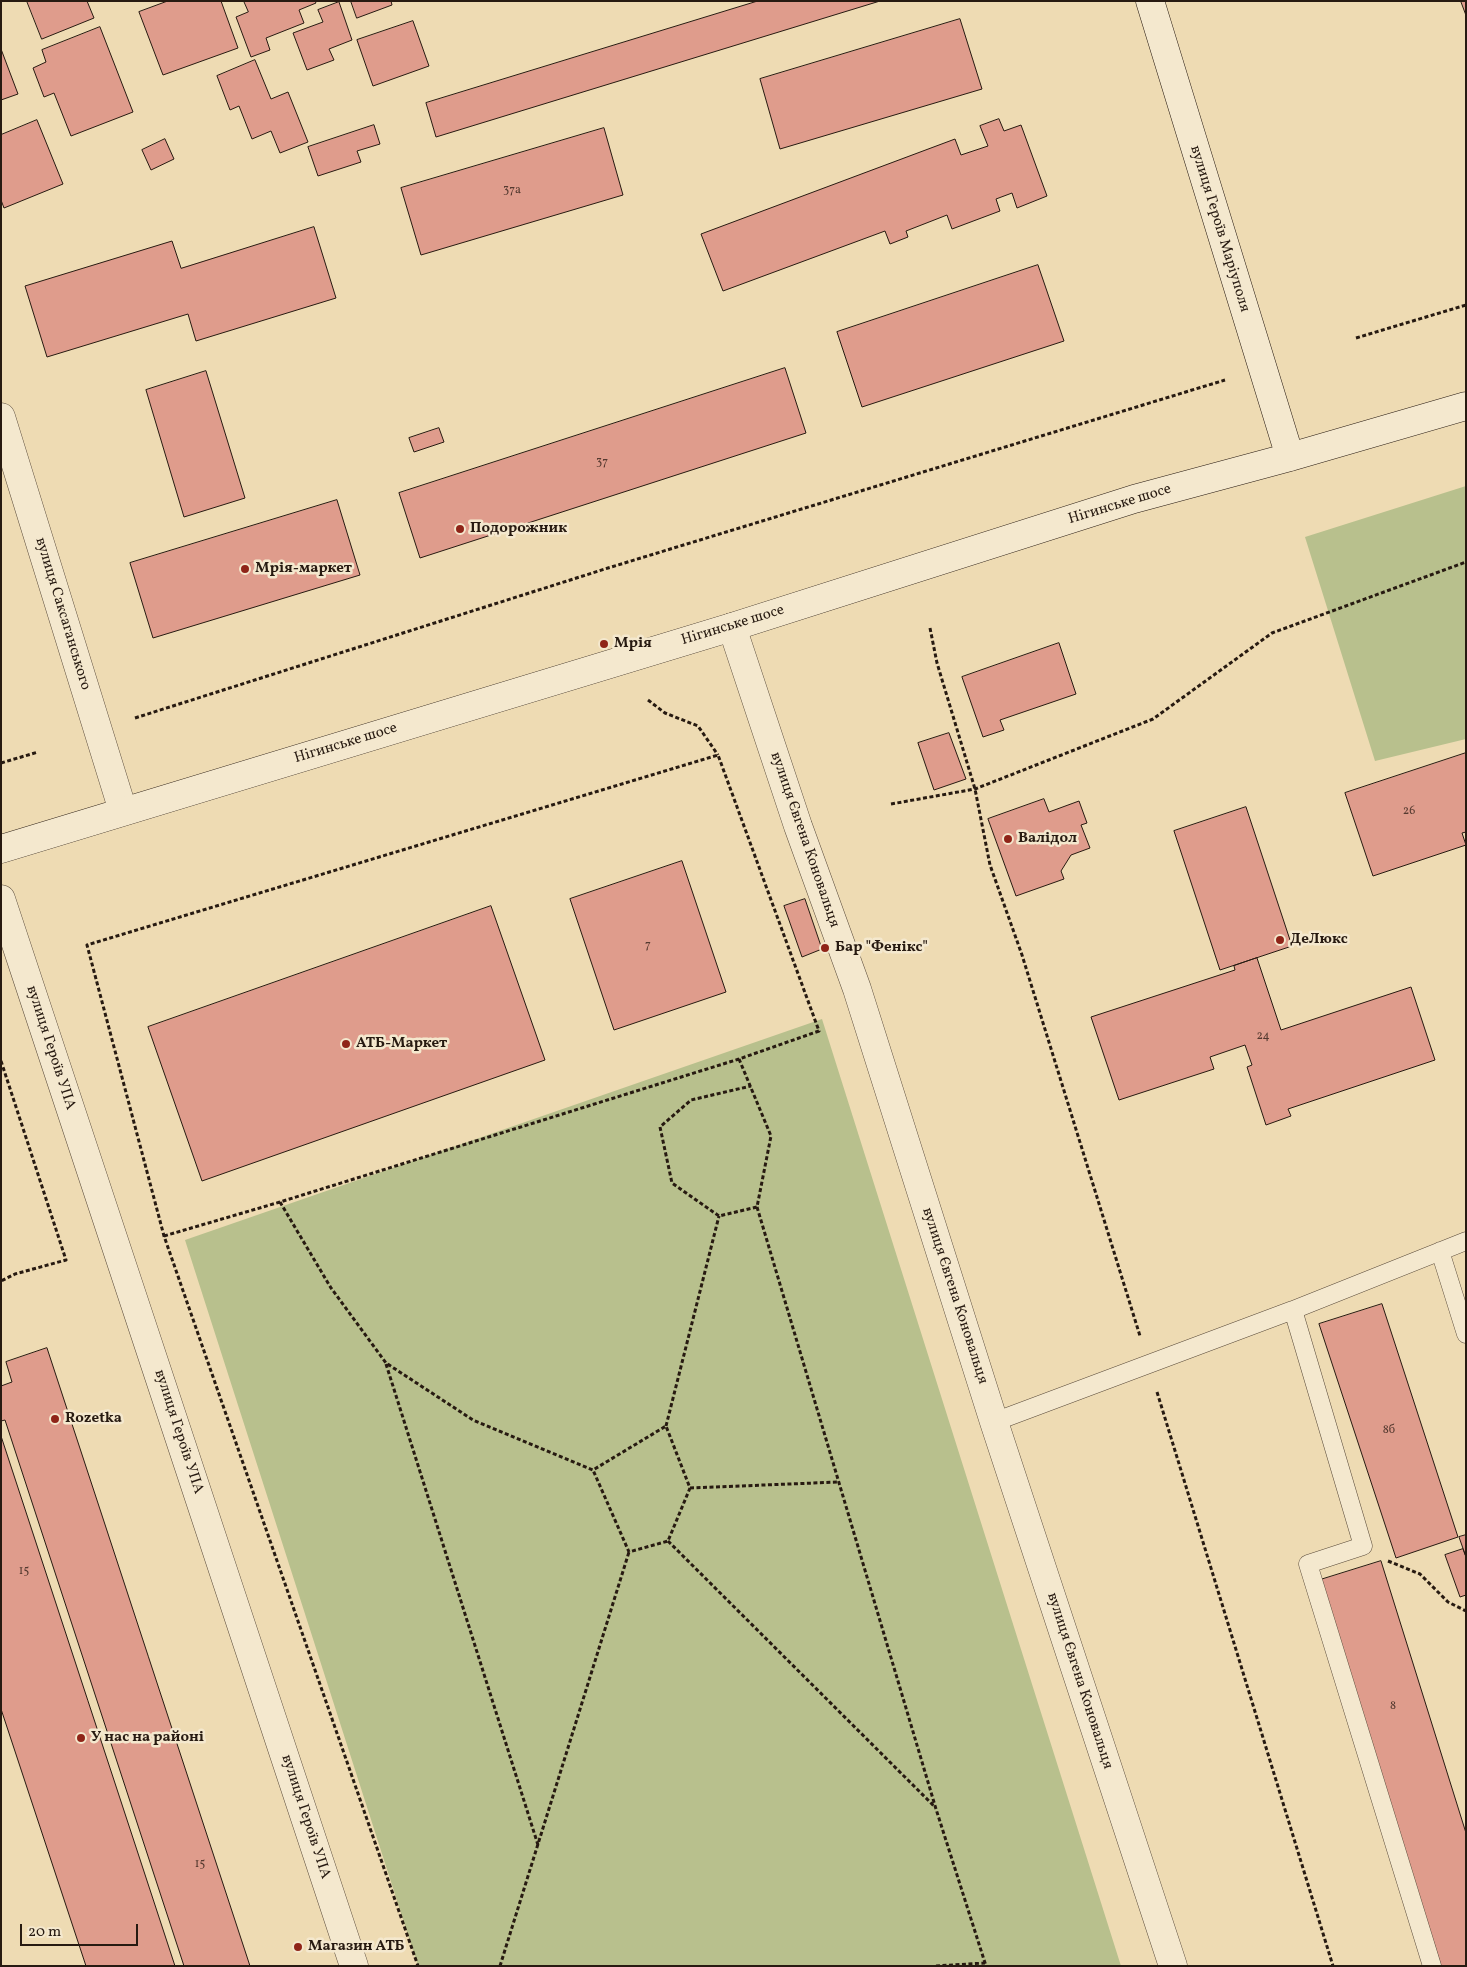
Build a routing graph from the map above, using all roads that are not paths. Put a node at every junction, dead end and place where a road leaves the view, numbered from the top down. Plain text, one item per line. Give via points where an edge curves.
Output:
1 (1150, 1) edge
2 (1466, 406) edge
3 (1, 417) edge
4 (1290, 457) junction
5 (732, 627) junction
6 (124, 812) junction
7 (1, 848) edge
8 (1, 899) edge
9 (1466, 1241) edge
10 (1440, 1251) junction
11 (1293, 1310) junction
12 (1466, 1334) edge
13 (994, 1422) junction
14 (354, 1966) edge
15 (1173, 1966) edge
16 (1432, 1966) edge

1 - 4 street, вулиця Героїв Маріуполя
2 - 4 street, Нігинське шосе
3 - 6 street, вулиця Саксаганського
4 - 5 street, Нігинське шосе via 1134,499
5 - 6 street, Нігинське шосе
5 - 13 street, вулиця Євгена Коновальця via 856,989
6 - 7 street, Нігинське шосе
8 - 14 street, вулиця Героїв УПА
9 - 10 lane
10 - 11 lane
10 - 12 lane
11 - 13 lane
11 - 16 lane via 1363,1546 1308,1564
13 - 15 street, вулиця Євгена Коновальця

